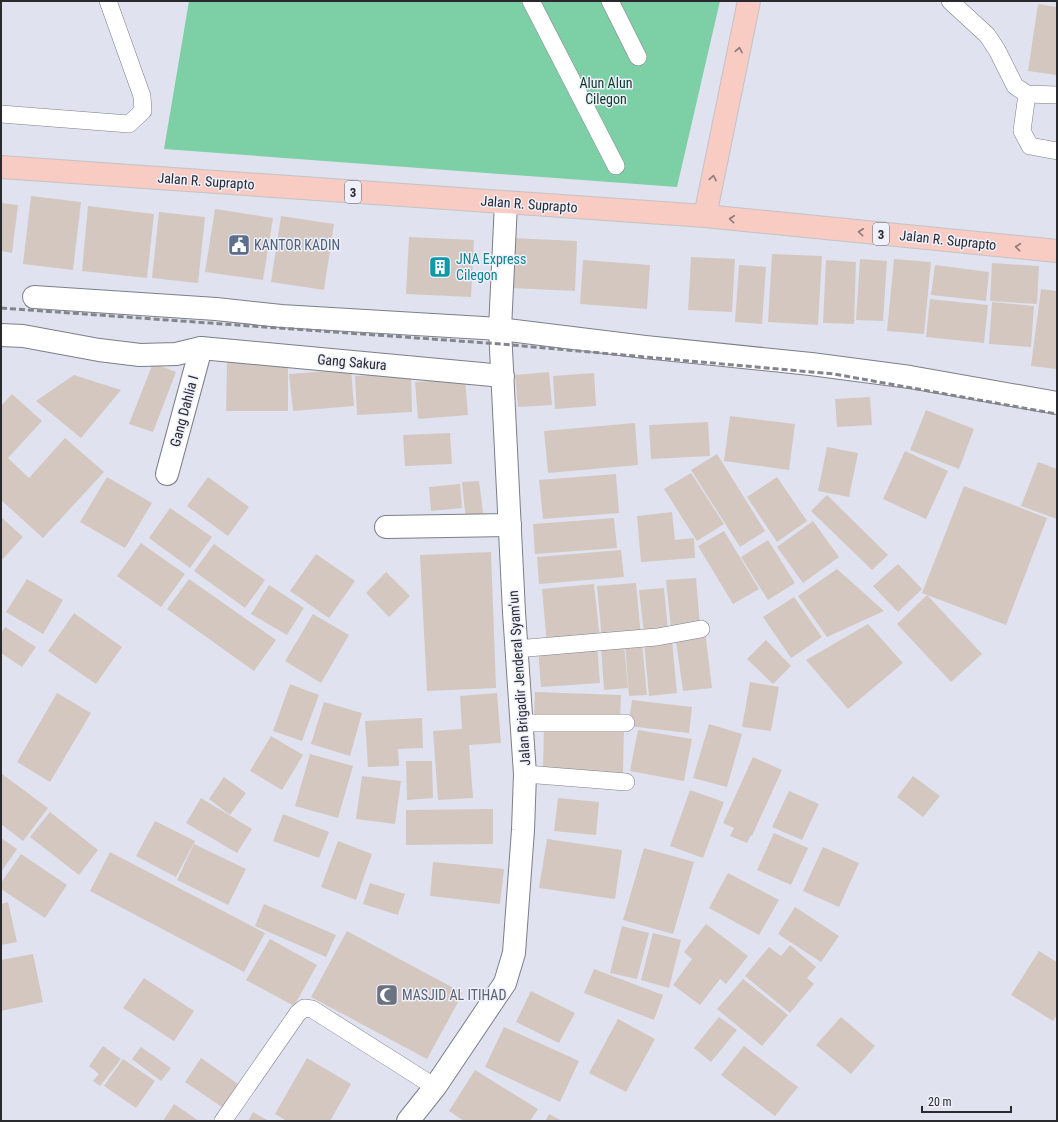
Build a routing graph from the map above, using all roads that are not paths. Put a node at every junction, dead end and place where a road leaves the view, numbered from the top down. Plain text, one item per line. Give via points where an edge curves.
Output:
1 (108, 1) edge
2 (531, 1) edge
3 (610, 1) edge
4 (749, 1) edge
5 (950, 1) edge
6 (638, 57) dead end
7 (1027, 94) junction
8 (1057, 94) edge
9 (1, 114) edge
10 (1057, 151) edge
11 (616, 166) dead end
12 (1, 167) edge
13 (506, 203) junction
14 (705, 216) junction
15 (1057, 251) edge
16 (34, 297) dead end
17 (500, 329) junction
18 (1, 335) edge
19 (201, 348) junction
20 (502, 376) junction
21 (1057, 403) edge
22 (167, 474) dead end
23 (510, 525) junction
24 (386, 527) dead end
25 (701, 628) dead end
26 (516, 649) junction
27 (522, 723) junction
28 (626, 723) dead end
29 (525, 774) junction
30 (626, 782) dead end
31 (435, 1087) junction
32 (223, 1121) edge
33 (408, 1121) edge

1 - 9 lane via 142,96 143,111 129,124
2 - 11 lane
3 - 6 lane
14 -> 4 highway
5 - 7 lane via 987,35 998,50 1015,86
7 - 8 lane
7 - 10 lane via 1022,131 1030,146
12 - 13 highway, Jalan R. Suprapto / 3
13 - 14 highway, Jalan R. Suprapto / 3
13 - 17 street, Jalan Brigadir Jenderal Syam'un
15 -> 14 highway, Jalan R. Suprapto / 3
16 - 17 street via 281,316
17 - 20 street, Jalan Brigadir Jenderal Syam'un
17 - 21 street via 910,377
18 - 19 street, Gang Sakura via 23,336 140,355 176,354
19 - 20 street, Gang Sakura
19 - 22 street, Gang Dahlia I
20 - 23 street, Jalan Brigadir Jenderal Syam'un
23 - 24 street
23 - 26 street, Jalan Brigadir Jenderal Syam'un
25 - 26 lane via 657,637
26 - 27 street, Jalan Brigadir Jenderal Syam'un
27 - 28 lane
27 - 29 street, Jalan Brigadir Jenderal Syam'un
29 - 30 lane
29 - 31 street, Jalan Brigadir Jenderal Syam'un via 514,953 505,984
31 - 32 lane via 312,1009 304,1008
31 - 33 street, Jalan Brigadir Jenderal Syam'un

